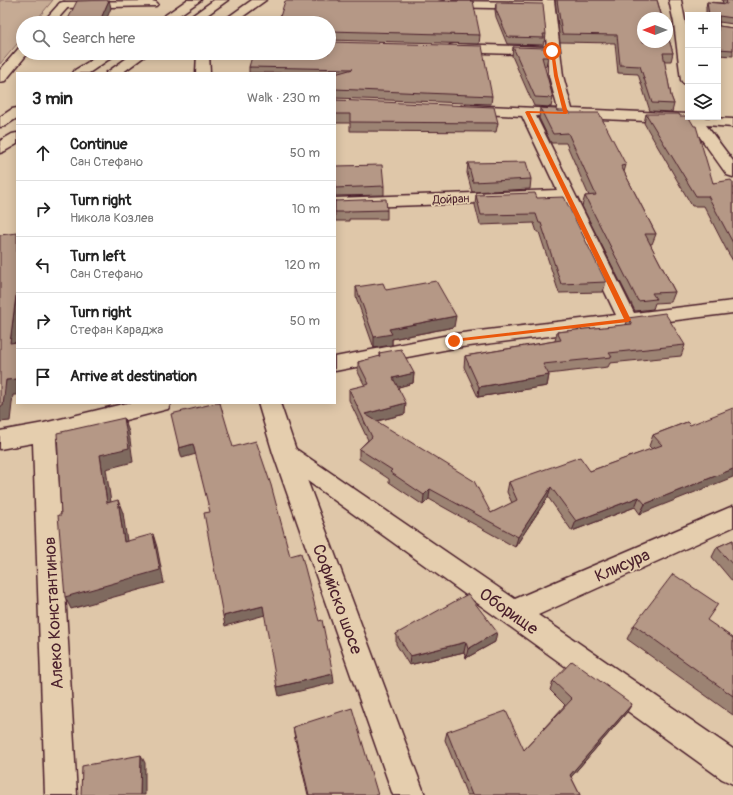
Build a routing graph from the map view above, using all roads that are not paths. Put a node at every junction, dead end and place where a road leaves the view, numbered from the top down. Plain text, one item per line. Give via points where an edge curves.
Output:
1 (180, 0) edge
2 (195, 0) edge
3 (222, 0) edge
4 (260, 0) edge
5 (675, 0) edge
6 (65, 2) edge
7 (548, 3) edge
8 (152, 4) dead end
9 (432, 4) edge
10 (54, 16) edge
11 (163, 16) edge
12 (171, 16) edge
13 (198, 16) edge
14 (236, 16) edge
15 (684, 24) edge
16 (441, 48) edge
17 (686, 48) edge
18 (552, 51) junction
19 (16, 60) edge
20 (101, 60) edge
21 (132, 60) edge
22 (202, 60) edge
23 (82, 72) edge
24 (114, 72) edge
25 (203, 72) edge
26 (0, 78) edge
27 (450, 108) edge
28 (527, 112) junction
29 (16, 113) edge
30 (566, 113) junction
31 (685, 118) edge
32 (694, 120) edge
33 (709, 120) edge
34 (0, 123) edge
35 (733, 123) edge
36 (733, 172) edge
37 (567, 195) junction
38 (336, 203) edge
39 (733, 307) edge
40 (628, 320) junction
41 (336, 364) edge
42 (156, 404) edge
43 (269, 404) edge
44 (44, 432) junction
45 (0, 440) edge
46 (285, 453) junction
47 (733, 516) edge
48 (512, 613) junction
49 (733, 768) edge
50 (61, 795) edge
51 (409, 795) edge

1 - 11 main road
2 - 12 main road
3 - 13 main road
4 - 14 main road
5 - 15 main road
6 - 8 main road
6 - 10 main road
7 - 9 main road
7 - 18 main road
15 - 17 main road
16 - 18 main road
18 - 30 main road
19 - 26 main road
20 - 23 main road
21 - 24 main road
22 - 25 main road
27 - 28 main road
28 - 30 main road
28 - 37 main road
29 - 34 main road
30 - 31 main road
32 - 36 main road
33 - 35 main road
37 - 38 main road, Дойран
37 - 40 main road
39 - 40 main road
40 - 41 main road via 454,341
42 - 44 main road
43 - 46 main road, Софийско шосе
44 - 45 main road
44 - 50 main road, Алеко Константинов
46 - 48 main road, Оборище
46 - 51 main road, Софийско шосе
47 - 48 main road, Клисура
48 - 49 main road, Оборище

